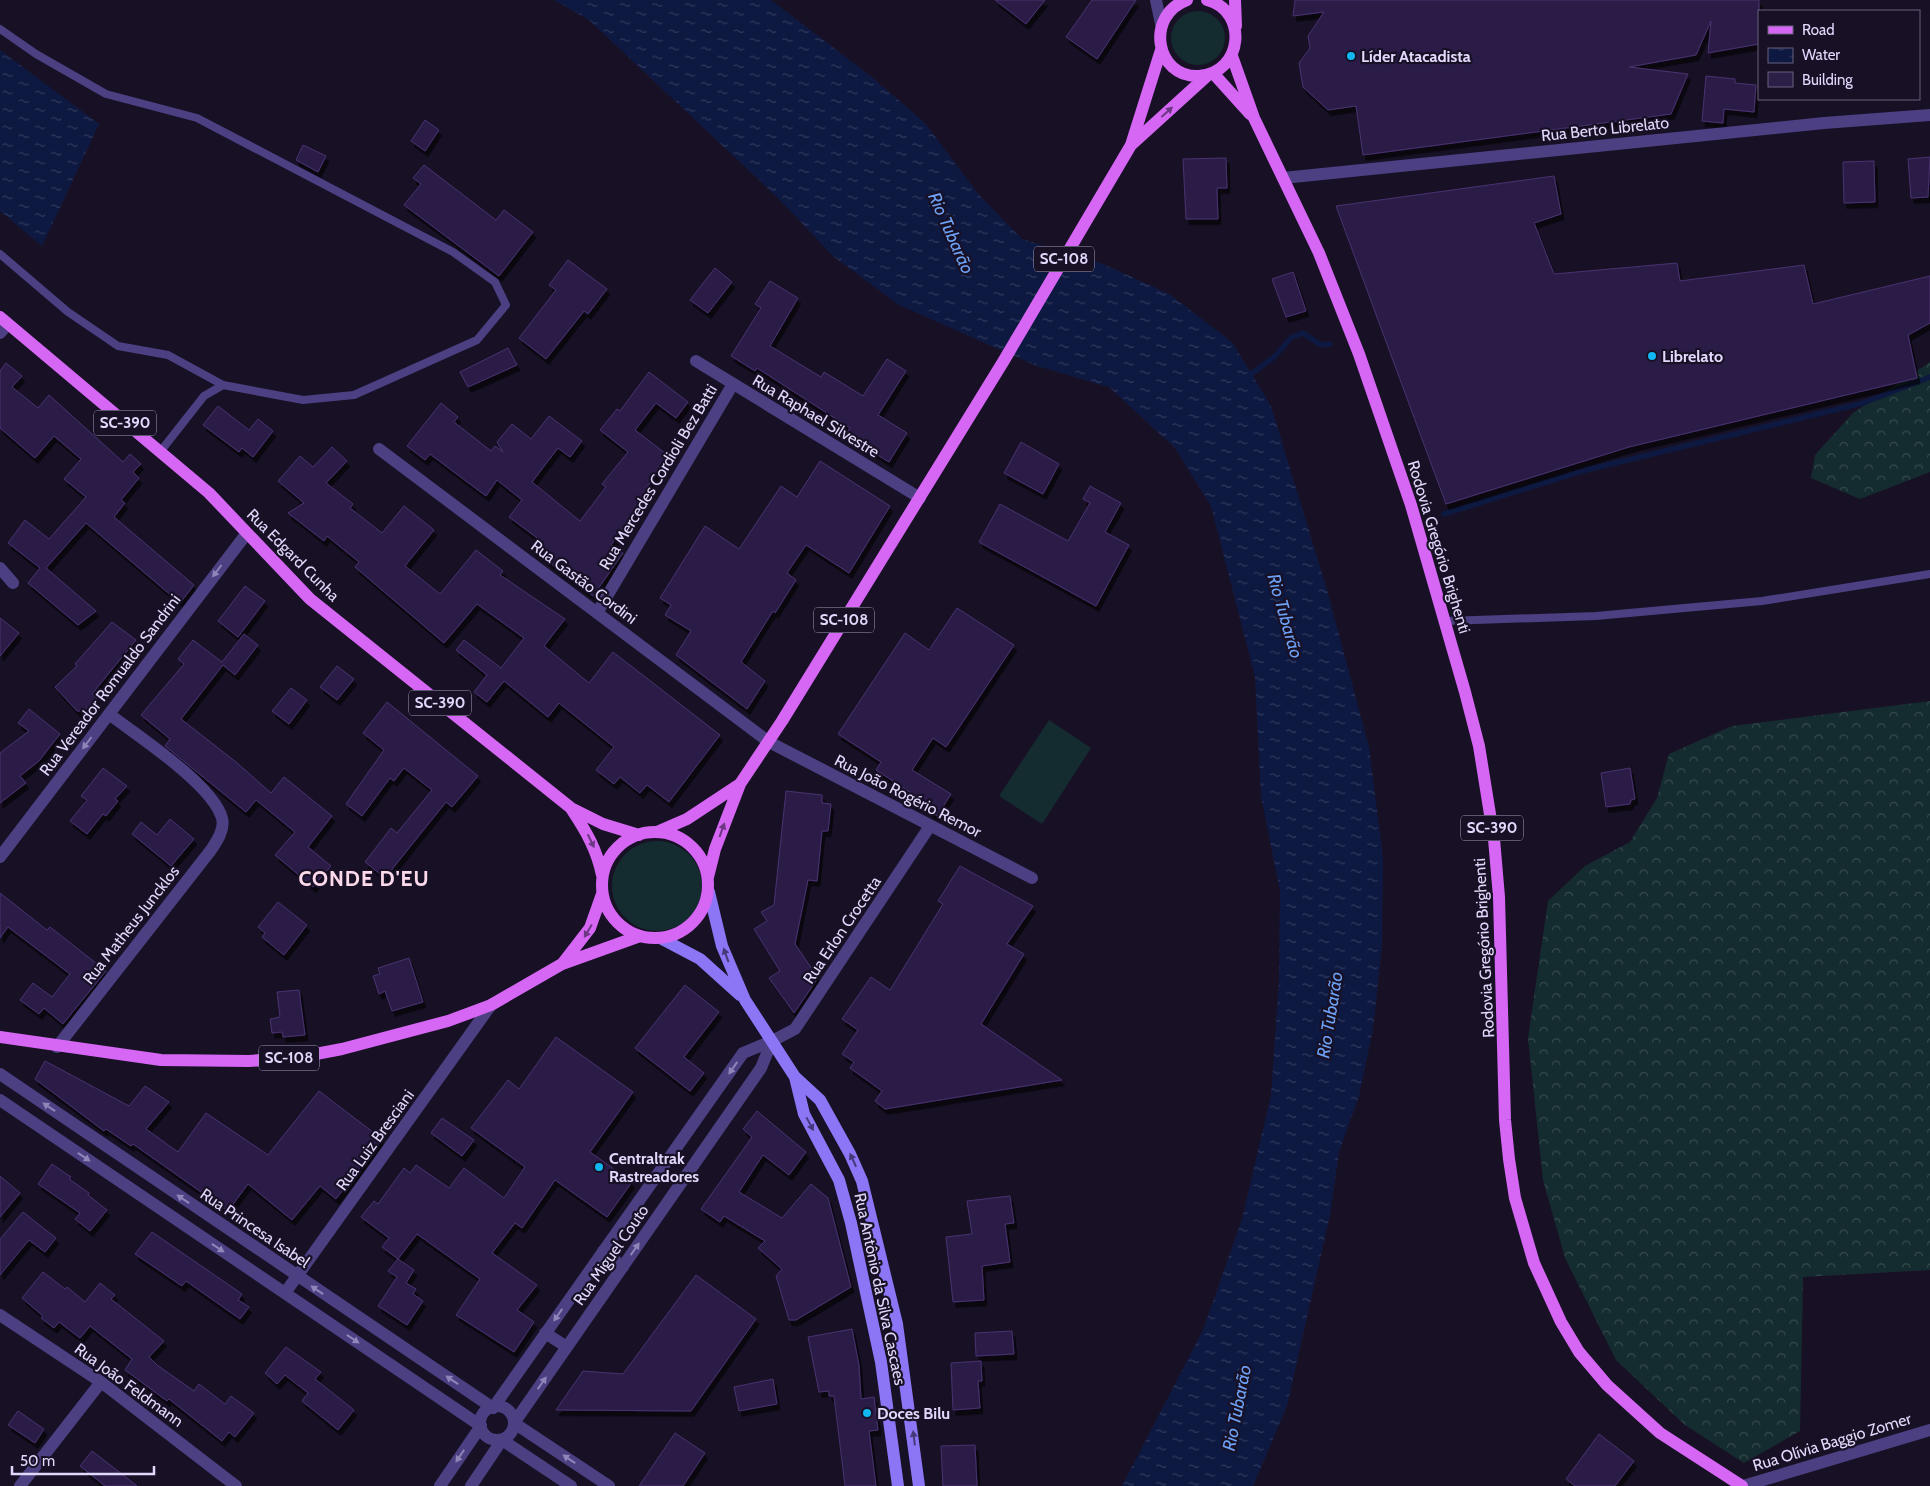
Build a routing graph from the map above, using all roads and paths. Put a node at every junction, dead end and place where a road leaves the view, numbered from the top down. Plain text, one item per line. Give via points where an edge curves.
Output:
1 (1156, 0) edge
2 (1184, 0) edge
3 (1207, 0) edge
4 (1235, 0) edge
5 (1161, 24) junction
6 (0, 29) edge
7 (1236, 31) junction
8 (1161, 50) junction
9 (1232, 56) junction
10 (1211, 74) junction
11 (1930, 115) edge
12 (1254, 118) junction
13 (1128, 150) junction
14 (1284, 178) junction
15 (0, 254) edge
16 (3, 325) edge
17 (696, 361) dead end
18 (733, 384) junction
19 (223, 385) junction
20 (379, 449) dead end
21 (160, 452) junction
22 (920, 498) junction
23 (247, 532) junction
24 (0, 568) edge
25 (1930, 574) edge
26 (13, 583) dead end
27 (597, 613) junction
28 (1446, 621) junction
29 (109, 714) junction
30 (769, 742) junction
31 (740, 784) junction
32 (571, 808) junction
33 (930, 826) junction
34 (657, 832) junction
35 (638, 835) junction
36 (0, 857) edge
37 (708, 877) junction
38 (602, 878) junction
39 (1032, 878) dead end
40 (602, 892) junction
41 (709, 892) junction
42 (640, 936) junction
43 (662, 939) junction
44 (562, 964) junction
45 (745, 1000) junction
46 (491, 1005) junction
47 (0, 1038) edge
48 (772, 1041) junction
49 (57, 1047) junction
50 (0, 1074) edge
51 (795, 1077) junction
52 (0, 1100) edge
53 (872, 1219) junction
54 (851, 1223) junction
55 (603, 1251) junction
56 (623, 1267) junction
57 (297, 1277) junction
58 (285, 1293) junction
59 (0, 1315) edge
60 (545, 1333) junction
61 (566, 1347) junction
62 (903, 1358) junction
63 (881, 1362) junction
64 (101, 1382) junction
65 (493, 1408) junction
66 (514, 1423) junction
67 (481, 1426) junction
68 (1930, 1430) edge
69 (502, 1440) junction
70 (20, 1486) edge
71 (236, 1486) edge
72 (440, 1486) edge
73 (471, 1486) edge
74 (571, 1486) edge
75 (609, 1486) edge
76 (898, 1486) edge
77 (919, 1486) edge
78 (1742, 1486) edge

1 - 5 street
2 - 5 main road via 1173,7
3 - 7 main road via 1224,9
4 - 7 main road
5 - 8 main road
6 - 19 lane via 106,94 198,118 454,252 495,282 506,305 477,340 354,395 303,400
7 - 9 main road
8 - 10 main road via 1174,68 1185,74
8 - 13 main road, SC-108
9 - 10 main road
9 - 12 main road, Rodovia Gregório Brighenti / SC-390
10 - 12 main road, Rodovia Gregório Brighenti / SC-390
13 -> 10 main road, SC-108
11 - 14 street, Rua Berto Librelato
12 - 14 main road, Rodovia Gregório Brighenti / SC-390
13 - 22 main road, SC-108
14 - 28 main road, Rodovia Gregório Brighenti / SC-390 via 1319,253 1359,354
15 - 19 lane via 68,312 118,346 168,355
16 - 21 main road, Rua Edgard Cunha / SC-390
17 - 18 street, Rua Raphael Silvestre
18 - 22 street, Rua Raphael Silvestre
18 - 27 street, Rua Mercedes Cordioli Bez Batti
19 - 21 lane via 204,396
20 - 27 street, Rua Gastão Cordini
21 - 23 main road, Rua Edgard Cunha / SC-390 via 209,493
22 - 30 main road, SC-108
23 -> 29 street, Rua Vereador Romualdo Sandrini
23 - 32 main road, Rua Edgard Cunha / SC-390 via 310,599
24 - 26 street
25 - 28 lane via 1762,601 1596,616
27 - 30 street, Rua Gastão Cordini
28 - 78 main road, Rodovia Gregório Brighenti / SC-390 via 1479,746 1494,839 1499,897 1505,1120 1515,1198 1534,1263 1561,1322 1579,1352 1608,1385 1660,1433
29 -> 36 street, Rua Vereador Romualdo Sandrini
29 - 49 street, Rua Matheus Juncklos via 202,788 216,805 222,820 220,834 211,850
30 - 31 main road, SC-108
30 - 33 street, Rua João Rogério Remor
31 - 34 main road, SC-108 via 687,818
37 -> 31 main road, SC-108
32 - 35 main road, Rua Edgard Cunha / SC-390 via 603,824
32 -> 38 main road, Rua Edgard Cunha / SC-390 via 594,848
33 - 39 street, Rua João Rogério Remor
33 - 48 street, Rua Erlon Crocetta via 795,1029
34 - 35 main road
34 - 37 main road via 675,836 691,845 702,860
35 - 38 main road via 614,851
37 - 41 main road
38 - 40 main road
40 - 42 main road via 614,920
40 -> 44 main road, SC-108 via 590,928
41 - 43 main road via 704,909 694,923 679,934
45 -> 41 main road, Rua Antônio da Silva Cascaes via 722,946
42 - 43 main road
42 - 44 main road, SC-108
43 - 45 main road, Rua Antônio da Silva Cascaes via 700,959
44 - 46 main road, SC-108
45 - 48 main road, Rua Antônio da Silva Cascaes
46 - 49 main road, SC-108 via 412,1033 300,1057 202,1062 128,1057
46 - 57 street, Rua Luiz Bresciani
47 - 49 main road, SC-108
48 - 51 main road, Rua Antônio da Silva Cascaes
48 -> 55 street, Rua Miguel Couto via 743,1053
56 -> 48 street, Rua Miguel Couto via 761,1068
57 -> 50 street, Rua Princesa Isabel
53 -> 51 main road, Rua Antônio da Silva Cascaes via 862,1180 850,1154 820,1100
51 -> 54 main road, Rua Antônio da Silva Cascaes via 804,1114 839,1180
52 -> 58 street
53 - 54 main road
53 - 62 main road, Rua Antônio da Silva Cascaes
54 - 63 main road, Rua Antônio da Silva Cascaes
55 - 56 street
55 -> 60 street, Rua Miguel Couto
56 - 61 street, Rua Miguel Couto
57 - 58 street, Rua Luiz Bresciani
65 -> 57 street, Rua Princesa Isabel
58 -> 67 street
59 - 64 street, Rua João Feldmann
60 - 61 street
60 - 65 street, Rua Miguel Couto
66 -> 61 street, Rua Miguel Couto
62 - 63 main road
77 -> 62 main road, Rua Antônio da Silva Cascaes
63 - 76 main road, Rua Antônio da Silva Cascaes
64 - 70 street
64 - 71 street, Rua João Feldmann
65 - 66 street via 507,1410
65 - 67 street via 482,1416
66 - 69 street via 511,1433
75 -> 66 street
67 - 69 street via 491,1439
67 -> 72 street
68 - 78 street, Rua Olívia Baggio Zomer
69 - 73 street
69 - 74 street

